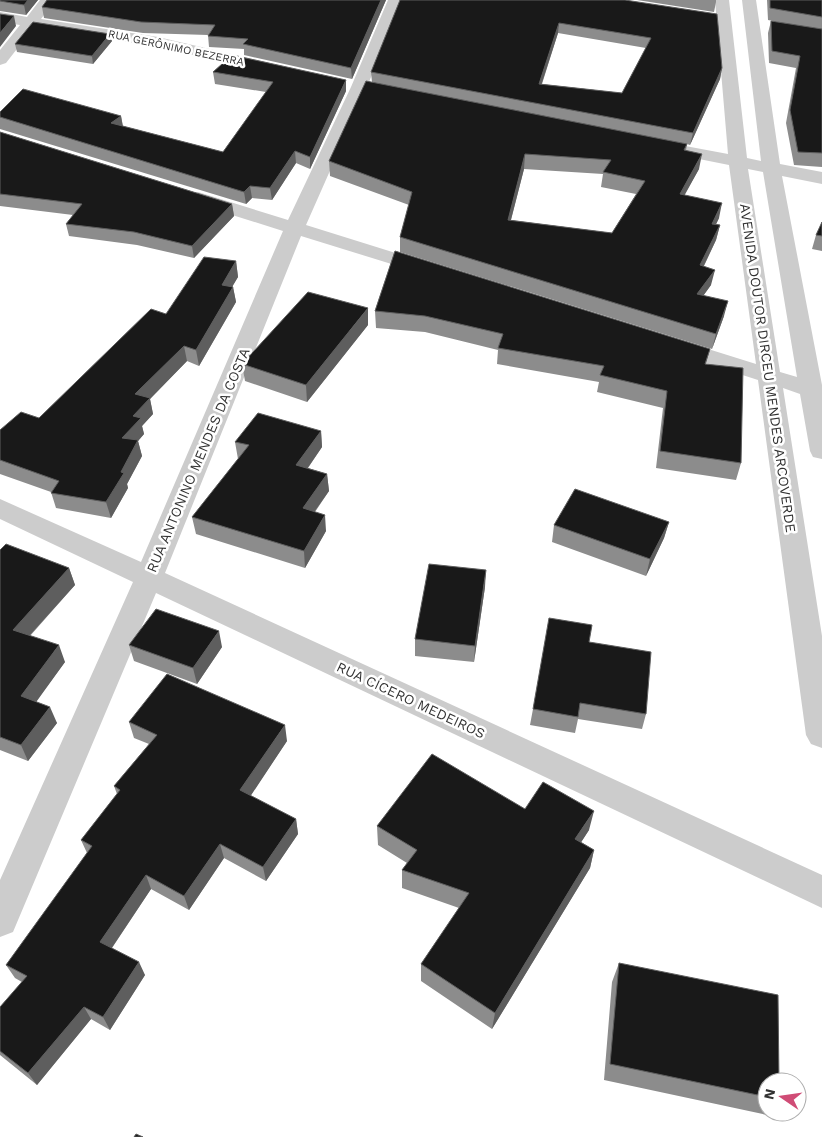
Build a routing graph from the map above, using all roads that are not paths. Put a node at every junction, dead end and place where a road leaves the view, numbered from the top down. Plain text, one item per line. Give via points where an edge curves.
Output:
1 (48, 0) edge
2 (395, 0) edge
3 (749, 0) edge
4 (717, 12) edge
5 (0, 17) edge
6 (30, 22) junction
7 (762, 26) junction
8 (0, 60) edge
9 (284, 71) edge
10 (652, 145) edge
11 (738, 161) junction
12 (771, 167) junction
13 (822, 178) edge
14 (180, 192) edge
15 (294, 229) junction
16 (447, 276) edge
17 (656, 340) edge
18 (771, 375) junction
19 (817, 391) edge
20 (822, 451) edge
21 (0, 508) edge
22 (149, 577) junction
23 (822, 735) edge
24 (822, 892) edge
25 (0, 920) edge

1 - 6 street
2 - 15 street, RUA ANTONINO MENDES DA COSTA
3 - 7 street
4 - 7 street
4 - 11 street, AVENIDA DOUTOR DIRCEU MENDES ARCOVERDE
5 - 6 street, RUA GERÔNIMO BEZERRA
6 - 8 street
6 - 9 street, RUA GERÔNIMO BEZERRA via 158,42
7 - 12 street
10 - 11 street
11 - 12 street
11 - 18 street, AVENIDA DOUTOR DIRCEU MENDES ARCOVERDE
12 - 13 street
12 - 19 street
14 - 15 street
15 - 16 street
15 - 22 street, RUA ANTONINO MENDES DA COSTA
17 - 18 street
18 - 19 street
18 - 23 street, AVENIDA DOUTOR DIRCEU MENDES ARCOVERDE
19 - 20 street
21 - 22 street, RUA CÍCERO MEDEIROS
22 - 24 street, RUA CÍCERO MEDEIROS
22 - 25 street, RUA ANTONINO MENDES DA COSTA

